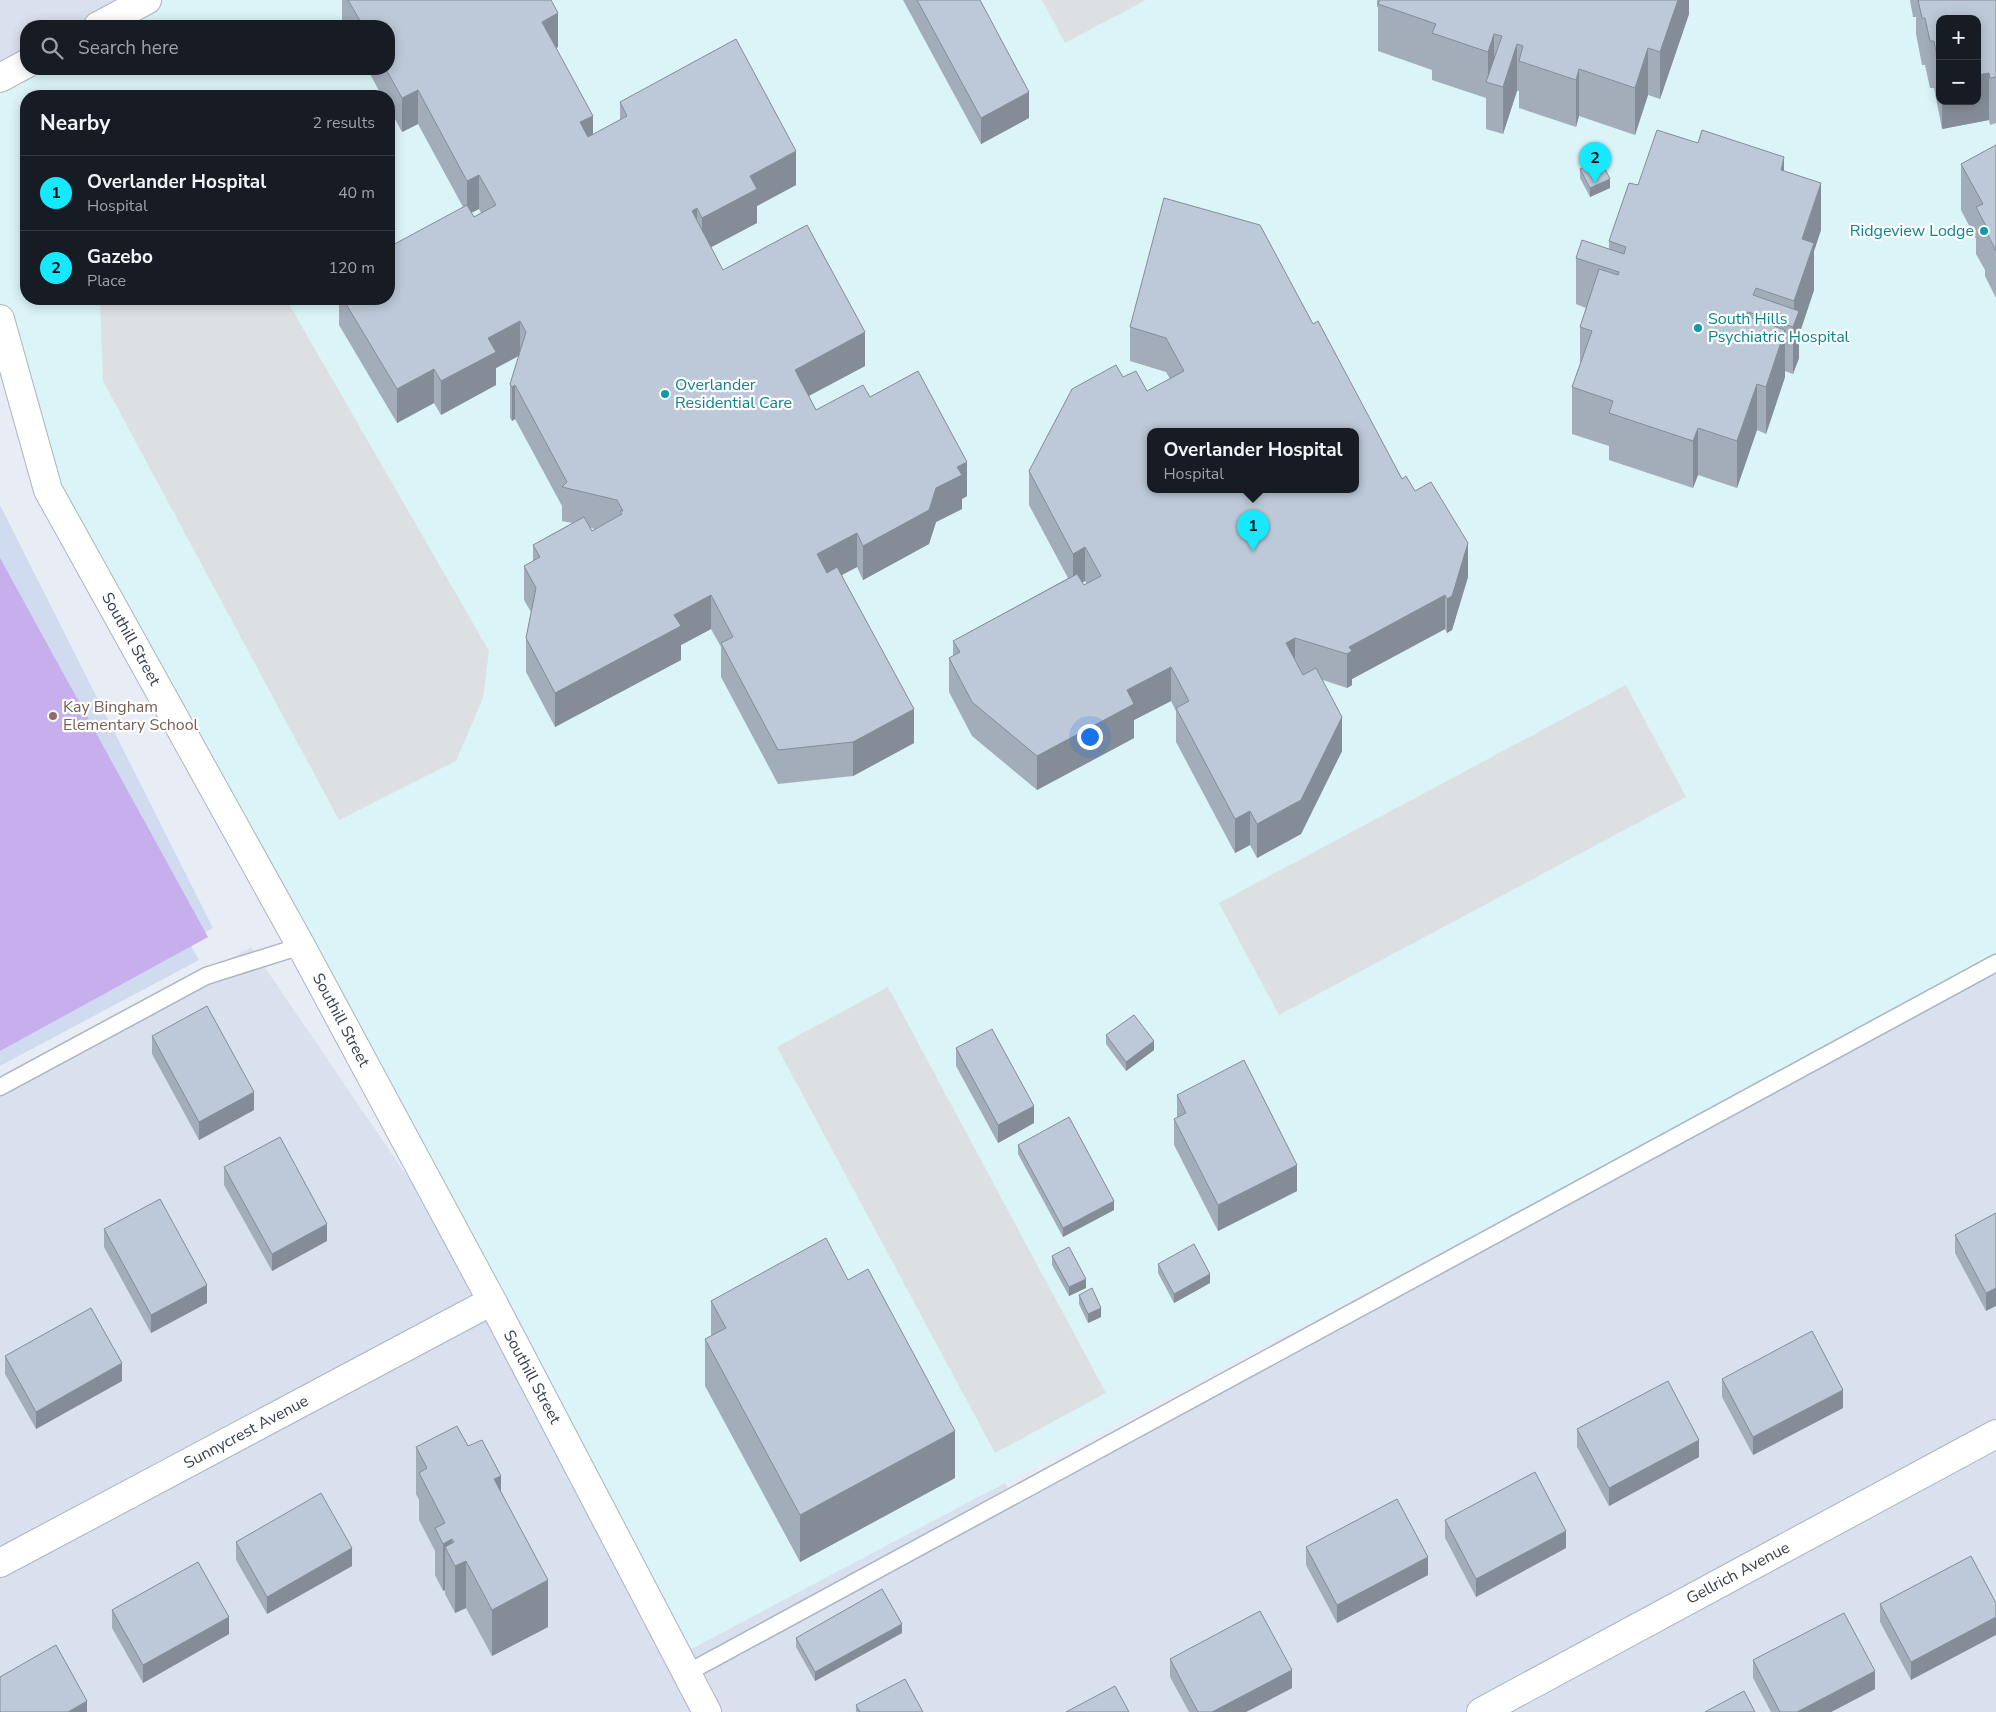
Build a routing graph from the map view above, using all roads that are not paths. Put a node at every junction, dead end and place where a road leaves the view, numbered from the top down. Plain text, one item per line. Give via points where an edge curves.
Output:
1 (147, 0) edge
2 (109, 20) edge
3 (20, 67) edge
4 (0, 78) edge
5 (0, 320) edge
6 (300, 946) junction
7 (1996, 963) edge
8 (0, 1087) edge
9 (492, 1301) junction
10 (1996, 1434) edge
11 (0, 1562) edge
12 (687, 1673) junction
13 (708, 1712) edge
14 (1481, 1712) edge

1 - 2 street
3 - 4 street
5 - 6 street, Southill Street via 48,490
6 - 8 lane via 206,976
6 - 9 street, Southill Street
7 - 12 lane
9 - 11 street, Sunnycrest Avenue
9 - 12 street, Southill Street
10 - 14 street, Gellrich Avenue
12 - 13 street, Southill Street

